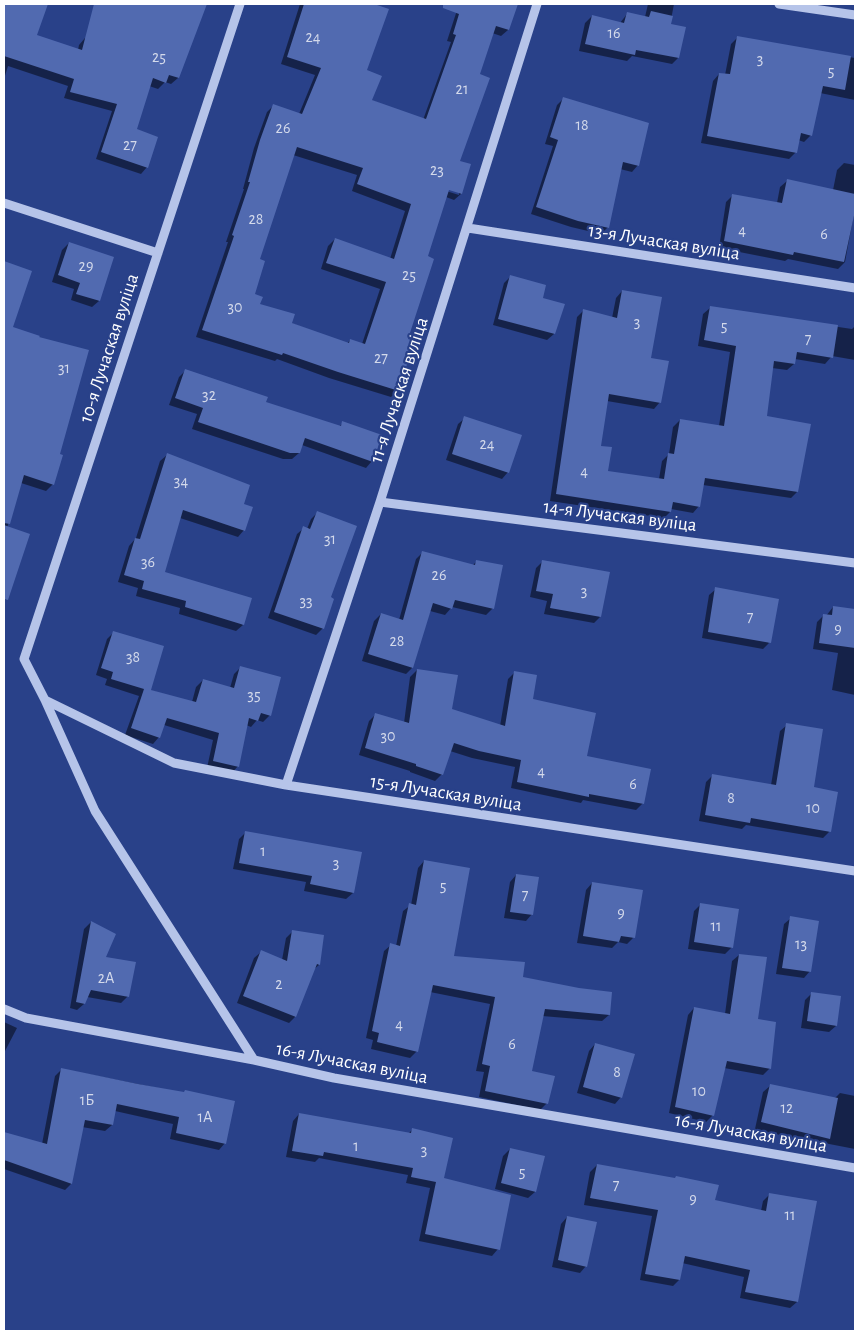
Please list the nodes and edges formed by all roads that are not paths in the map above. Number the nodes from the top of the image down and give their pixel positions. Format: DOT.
graph roads {
  1 [pos="240,4"];
  2 [pos="536,4"];
  3 [pos="779,4"];
  4 [pos="855,15"];
  5 [pos="4,202"];
  6 [pos="468,228"];
  7 [pos="158,253"];
  8 [pos="855,288"];
  9 [pos="380,502"];
  10 [pos="855,563"];
  11 [pos="45,700"];
  12 [pos="286,785"];
  13 [pos="855,871"];
  14 [pos="4,1009"];
  15 [pos="254,1060"];
  16 [pos="855,1168"];
  1 -- 7 [label="street, 10-я Лучаская вуліца"];
  2 -- 6 [label="street, 11-я Лучаская вуліца"];
  3 -- 4 [label="street"];
  5 -- 7 [label="street"];
  6 -- 8 [label="street, 13-я Лучаская вуліца"];
  6 -- 9 [label="street, 11-я Лучаская вуліца"];
  7 -- 11 [label="street, 10-я Лучаская вуліца"];
  9 -- 10 [label="street, 14-я Лучаская вуліца"];
  9 -- 12 [label="street, 11-я Лучаская вуліца"];
  11 -- 12 [label="street, 15-я Лучаская вуліца"];
  11 -- 15 [label="street, 16-я Лучаская вуліца"];
  12 -- 13 [label="street, 15-я Лучаская вуліца"];
  14 -- 15 [label="street"];
  15 -- 16 [label="street, 16-я Лучаская вуліца"];
}
